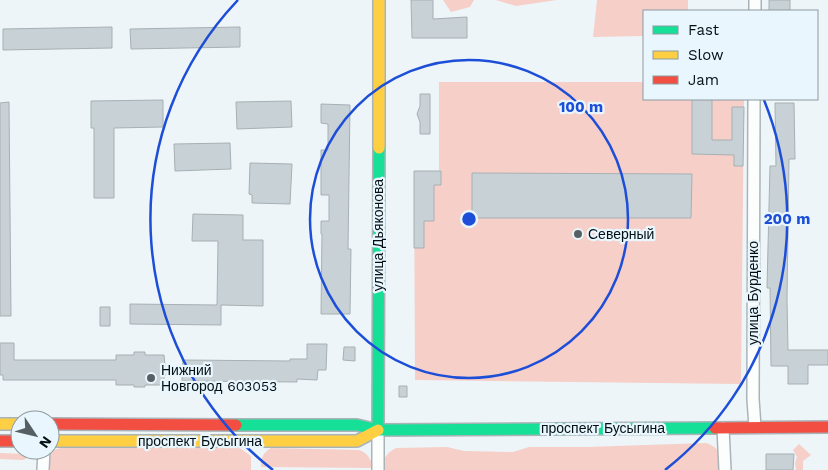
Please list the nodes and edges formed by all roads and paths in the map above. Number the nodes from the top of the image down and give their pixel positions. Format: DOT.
graph roads {
  1 [pos="379,0"];
  2 [pos="754,100"];
  3 [pos="60,424"];
  4 [pos="755,427"];
  5 [pos="828,427"];
  6 [pos="724,428"];
  7 [pos="378,430"];
  8 [pos="60,441"];
  9 [pos="378,470"];
  10 [pos="725,470"];
  1 -- 7 [label="main road, улица Дьяконова"];
  2 -- 4 [label="street, улица Бурденко"];
  3 -- 7 [label="main road, проспект Бусыгина"];
  4 -- 5 [label="main road, проспект Бусыгина"];
  4 -- 6 [label="main road, проспект Бусыгина"];
  6 -- 7 [label="main road, проспект Бусыгина"];
  6 -- 10 [label="street"];
  7 -- 8 [label="main road, проспект Бусыгина"];
  7 -- 9 [label="street, улица Дьяконова"];
}
